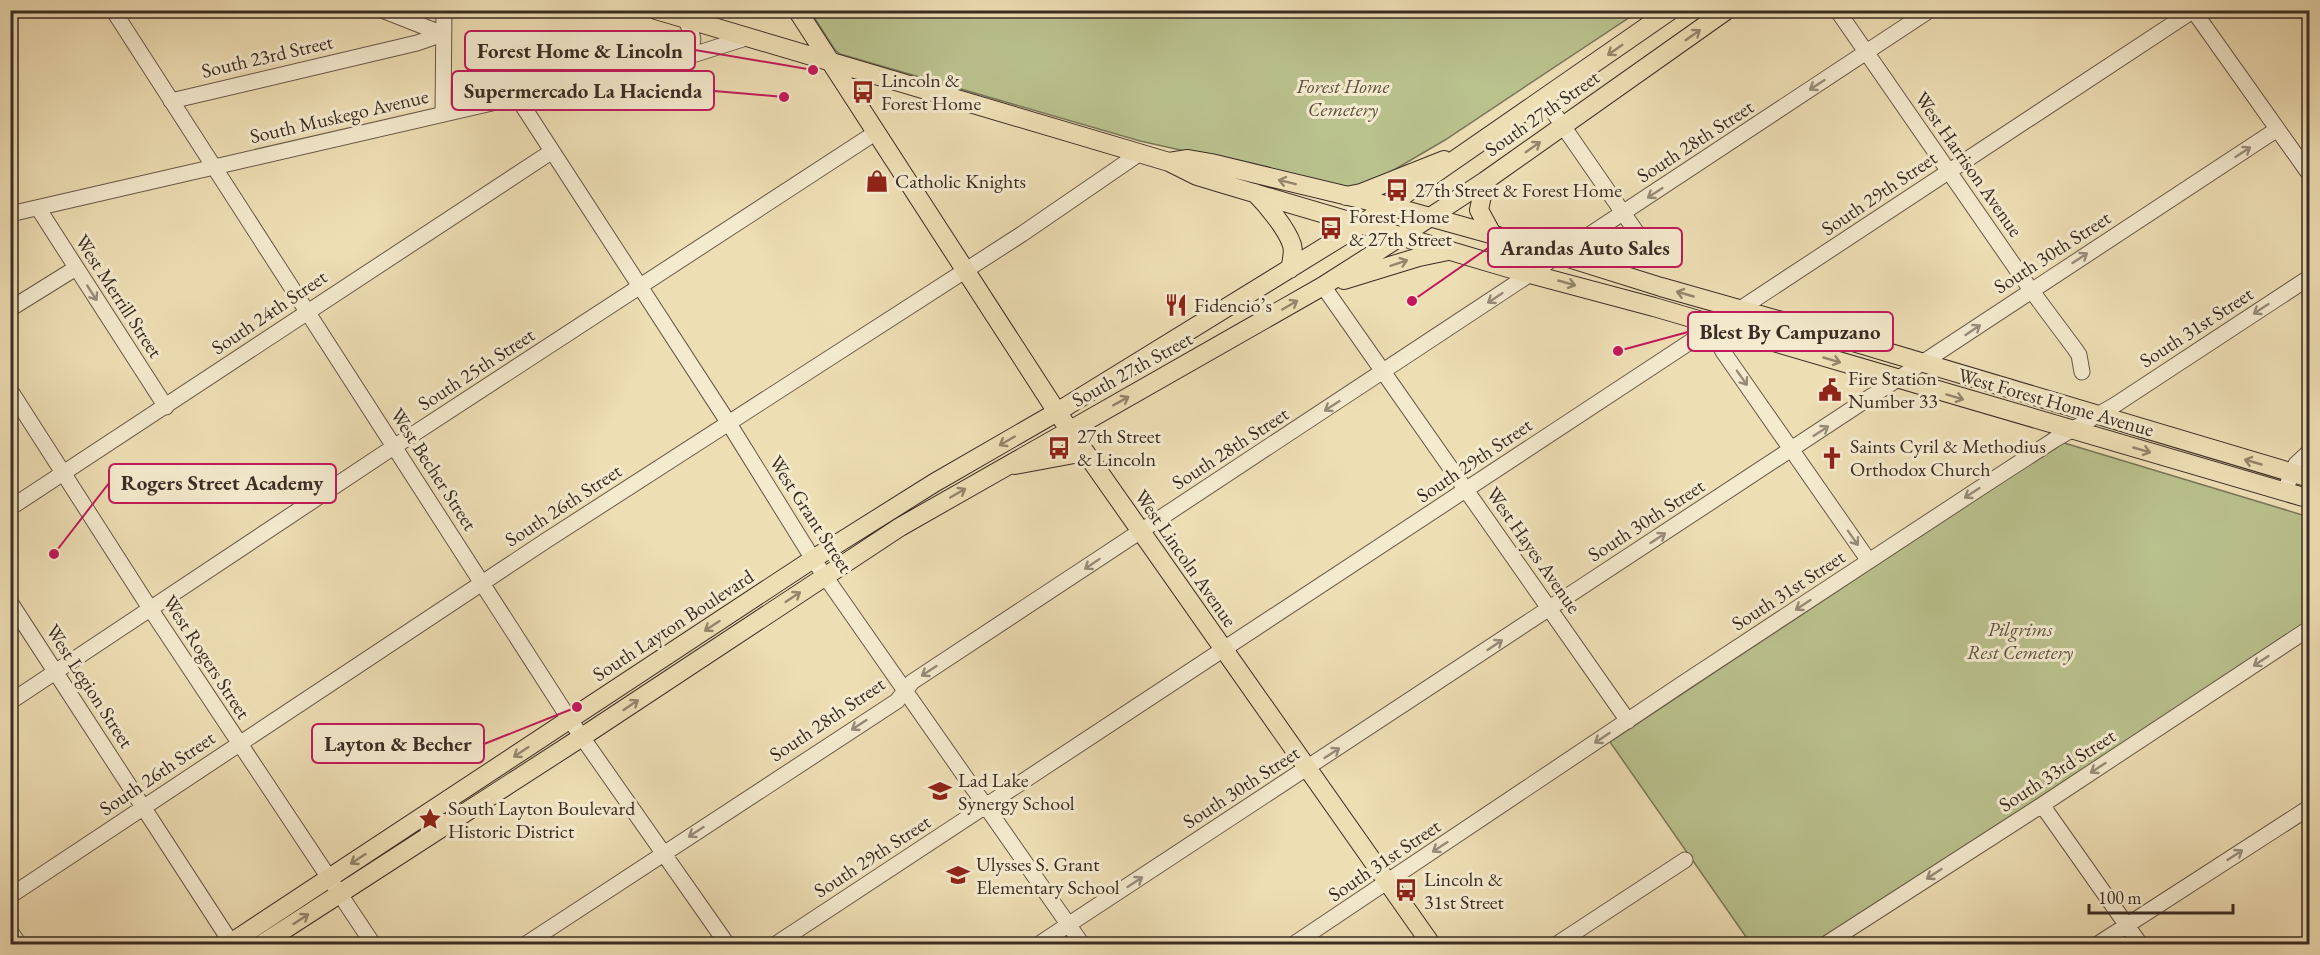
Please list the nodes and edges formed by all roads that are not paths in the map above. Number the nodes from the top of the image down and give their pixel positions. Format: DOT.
graph roads {
  1 [pos="113,10"];
  2 [pos="382,10"];
  3 [pos="444,10"];
  4 [pos="656,10"];
  5 [pos="797,10"];
  6 [pos="1671,10"];
  7 [pos="1727,10"];
  8 [pos="1837,10"];
  9 [pos="1930,10"];
  10 [pos="2194,11"];
  11 [pos="685,19"];
  12 [pos="443,34"];
  13 [pos="746,38"];
  14 [pos="1866,53"];
  15 [pos="686,57"];
  16 [pos="830,63"];
  17 [pos="517,97"];
  18 [pos="1545,99"];
  19 [pos="171,101"];
  20 [pos="443,114"];
  21 [pos="1563,127"];
  22 [pos="2276,130"];
  23 [pos="875,133"];
  24 [pos="1474,148"];
  25 [pos="551,152"];
  26 [pos="1140,153"];
  27 [pos="1169,162"];
  28 [pos="214,166"];
  29 [pos="1949,172"];
  30 [pos="2310,175"];
  31 [pos="1485,181"];
  32 [pos="1255,193"];
  33 [pos="1343,197"];
  34 [pos="1390,206"];
  35 [pos="38,208"];
  36 [pos="1623,213"];
  37 [pos="10,214"];
  38 [pos="1430,217"];
  39 [pos="1362,224"];
  40 [pos="1492,234"];
  41 [pos="1403,236"];
  42 [pos="1450,250"];
  43 [pos="1562,255"];
  44 [pos="1655,259"];
  45 [pos="76,268"];
  46 [pos="1290,269"];
  47 [pos="964,270"];
  48 [pos="1533,273"];
  49 [pos="2310,277"];
  50 [pos="1323,286"];
  51 [pos="640,288"];
  52 [pos="2031,290"];
  53 [pos="10,309"];
  54 [pos="1742,309"];
  55 [pos="307,311"];
  56 [pos="1715,326"];
  57 [pos="1924,363"];
  58 [pos="1383,372"];
  59 [pos="2082,372"];
  60 [pos="1899,380"];
  61 [pos="10,390"];
  62 [pos="166,406"];
  63 [pos="1058,412"];
  64 [pos="2098,415"];
  65 [pos="728,422"];
  66 [pos="1070,430"];
  67 [pos="2070,430"];
  68 [pos="395,447"];
  69 [pos="1791,450"];
  70 [pos="2310,451"];
  71 [pos="1086,452"];
  72 [pos="1004,467"];
  73 [pos="64,473"];
  74 [pos="2291,473"];
  75 [pos="2310,478"];
  76 [pos="1466,491"];
  77 [pos="2285,492"];
  78 [pos="2310,499"];
  79 [pos="10,508"];
  80 [pos="1141,532"];
  81 [pos="813,559"];
  82 [pos="1869,561"];
  83 [pos="825,576"];
  84 [pos="482,584"];
  85 [pos="10,602"];
  86 [pos="1549,609"];
  87 [pos="151,610"];
  88 [pos="2310,628"];
  89 [pos="1223,650"];
  90 [pos="55,673"];
  91 [pos="906,691"];
  92 [pos="10,702"];
  93 [pos="570,720"];
  94 [pos="1628,721"];
  95 [pos="582,737"];
  96 [pos="239,744"];
  97 [pos="1306,769"];
  98 [pos="2042,805"];
  99 [pos="144,807"];
  100 [pos="985,807"];
  101 [pos="2310,807"];
  102 [pos="663,853"];
  103 [pos="1685,860"];
  104 [pos="328,879"];
  105 [pos="1386,883"];
  106 [pos="339,894"];
  107 [pos="10,896"];
  108 [pos="1068,925"];
  109 [pos="2127,926"];
  110 [pos="10,931"];
  111 [pos="231,944"];
  112 [pos="19,945"];
  113 [pos="262,945"];
  114 [pos="373,945"];
  115 [pos="526,945"];
  116 [pos="727,945"];
  117 [pos="776,945"];
  118 [pos="1039,945"];
  119 [pos="1082,945"];
  120 [pos="1294,945"];
  121 [pos="1431,945"];
  122 [pos="1557,945"];
  123 [pos="1826,945"];
  124 [pos="2098,945"];
  125 [pos="2140,945"];
  1 -- 19 [label="street, West Becher Street"];
  2 -- 12 [label="street"];
  3 -- 12 [label="street"];
  4 -- 11 [label="main road, West Forest Home Avenue"];
  5 -- 16 [label="main road, West Lincoln Avenue"];
  6 -- 18 [label="main road, South 27th Street, one-way"];
  21 -- 7 [label="main road, South 27th Street, one-way"];
  8 -- 14 [label="street, West Harrison Avenue"];
  9 -- 14 [label="street, South 28th Street"];
  10 -- 22 [label="street"];
  10 -- 29 [label="street, South 29th Street"];
  11 -- 13 [label="main road, West Forest Home Avenue"];
  11 -- 15 [label="street"];
  12 -- 19 [label="street, South 23rd Street"];
  12 -- 20 [label="street"];
  13 -- 15 [label="street, South Muskego Avenue"];
  13 -- 16 [label="main road, West Forest Home Avenue"];
  14 -- 29 [label="street, West Harrison Avenue"];
  14 -- 36 [label="street, South 28th Street, one-way"];
  15 -- 17 [label="street, South Muskego Avenue"];
  16 -- 23 [label="main road, West Lincoln Avenue"];
  16 -- 26 [label="main road, West Forest Home Avenue"];
  17 -- 20 [label="street, South Muskego Avenue"];
  17 -- 25 [label="street, West Grant Street"];
  18 -- 21 [label="street"];
  18 -- 24 [label="main road, South 27th Street"];
  19 -- 28 [label="street, West Becher Street"];
  20 -- 28 [label="street, South Muskego Avenue"];
  31 -- 21 [label="main road, South 27th Street, one-way"];
  21 -- 36 [label="street"];
  22 -- 30 [label="street"];
  52 -- 22 [label="street, South 30th Street, one-way"];
  23 -- 47 [label="main road, West Lincoln Avenue"];
  23 -- 51 [label="street, South 25th Street"];
  24 -- 33 [label="main road"];
  24 -- 34 [label="main road, South 27th Street"];
  25 -- 51 [label="street, West Grant Street"];
  25 -- 55 [label="street, South 24th Street"];
  26 -- 27 [label="main road, West Forest Home Avenue"];
  26 -- 47 [label="street, South 26th Street"];
  27 -- 32 [label="main road, West Forest Home Avenue"];
  33 -- 27 [label="main road, West Forest Home Avenue, one-way"];
  28 -- 35 [label="street, South Muskego Avenue"];
  28 -- 55 [label="street, West Becher Street"];
  29 -- 52 [label="street, West Harrison Avenue"];
  29 -- 54 [label="street, South 29th Street"];
  31 -- 38 [label="main road, South 27th Street"];
  31 -- 40 [label="main road"];
  32 -- 39 [label="main road, West Forest Home Avenue"];
  32 -- 46 [label="main road"];
  33 -- 34 [label="main road, West Forest Home Avenue"];
  34 -- 38 [label="main road, West Forest Home Avenue"];
  34 -- 39 [label="main road, South 27th Street"];
  35 -- 37 [label="street, South Muskego Avenue"];
  35 -- 45 [label="street, West Merrill Street"];
  36 -- 43 [label="street, South 28th Street"];
  36 -- 44 [label="street"];
  38 -- 40 [label="main road, West Forest Home Avenue"];
  38 -- 41 [label="main road, South 27th Street"];
  39 -- 41 [label="main road, West Forest Home Avenue"];
  39 -- 46 [label="main road, South 27th Street"];
  40 -- 43 [label="main road, West Forest Home Avenue"];
  41 -- 42 [label="main road, West Forest Home Avenue"];
  41 -- 50 [label="main road, South 27th Street"];
  42 -- 48 [label="main road, West Forest Home Avenue"];
  50 -- 42 [label="main road, one-way"];
  43 -- 48 [label="street, South 28th Street"];
  54 -- 43 [label="main road, West Forest Home Avenue, one-way"];
  45 -- 53 [label="street"];
  45 -- 62 [label="street, West Merrill Street, one-way"];
  46 -- 63 [label="main road, South 27th Street"];
  47 -- 63 [label="main road, West Lincoln Avenue"];
  47 -- 65 [label="street, South 26th Street"];
  48 -- 56 [label="main road, West Forest Home Avenue, one-way"];
  48 -- 58 [label="street, South 28th Street, one-way"];
  49 -- 64 [label="street, South 31st Street, one-way"];
  50 -- 58 [label="street, West Hayes Avenue"];
  66 -- 50 [label="main road, South 27th Street, one-way"];
  51 -- 65 [label="street, West Grant Street"];
  51 -- 68 [label="street, South 25th Street"];
  57 -- 52 [label="street, South 30th Street, one-way"];
  52 -- 59 [label="street, West Harrison Avenue"];
  54 -- 56 [label="street, South 29th Street"];
  54 -- 57 [label="main road, West Forest Home Avenue"];
  55 -- 62 [label="street, South 24th Street"];
  55 -- 68 [label="street, West Becher Street"];
  56 -- 60 [label="main road, West Forest Home Avenue, one-way"];
  56 -- 69 [label="street, one-way"];
  56 -- 76 [label="street, South 29th Street"];
  57 -- 60 [label="street, South 30th Street"];
  57 -- 64 [label="main road, West Forest Home Avenue"];
  58 -- 76 [label="street, West Hayes Avenue"];
  58 -- 80 [label="street, South 28th Street, one-way"];
  60 -- 67 [label="main road, West Forest Home Avenue, one-way"];
  69 -- 60 [label="street, South 30th Street, one-way"];
  61 -- 73 [label="street, West Rogers Street"];
  62 -- 73 [label="street, South 24th Street"];
  63 -- 66 [label="main road, West Lincoln Avenue"];
  63 -- 81 [label="main road, South Layton Boulevard, one-way"];
  64 -- 67 [label="street, South 31st Street"];
  74 -- 64 [label="main road, West Forest Home Avenue, one-way"];
  65 -- 81 [label="street, West Grant Street"];
  65 -- 84 [label="street, South 26th Street"];
  66 -- 71 [label="main road, West Lincoln Avenue"];
  66 -- 72 [label="main road"];
  67 -- 77 [label="main road, West Forest Home Avenue, one-way"];
  67 -- 82 [label="street, South 31st Street, one-way"];
  68 -- 84 [label="street, West Becher Street"];
  68 -- 87 [label="street, South 25th Street"];
  69 -- 82 [label="street, one-way"];
  86 -- 69 [label="street, South 30th Street, one-way"];
  70 -- 74 [label="street"];
  71 -- 72 [label="main road"];
  71 -- 80 [label="main road, West Lincoln Avenue"];
  83 -- 72 [label="main road, one-way"];
  73 -- 79 [label="street, South 24th Street"];
  73 -- 87 [label="street, West Rogers Street"];
  74 -- 75 [label="main road, West Forest Home Avenue"];
  74 -- 77 [label="street"];
  76 -- 86 [label="street, West Hayes Avenue"];
  76 -- 89 [label="street, South 29th Street"];
  77 -- 78 [label="main road, West Forest Home Avenue"];
  80 -- 89 [label="main road, West Lincoln Avenue"];
  80 -- 91 [label="street, South 28th Street, one-way"];
  81 -- 83 [label="street, West Grant Street"];
  81 -- 93 [label="main road, South Layton Boulevard, one-way"];
  82 -- 94 [label="street, South 31st Street, one-way"];
  83 -- 91 [label="street, West Grant Street"];
  95 -- 83 [label="main road, one-way"];
  84 -- 93 [label="street, West Becher Street"];
  84 -- 96 [label="street, South 26th Street"];
  85 -- 90 [label="street, West Legion Street"];
  86 -- 94 [label="street, West Hayes Avenue"];
  97 -- 86 [label="street, South 30th Street, one-way"];
  87 -- 90 [label="street, South 25th Street"];
  87 -- 96 [label="street, West Rogers Street"];
  88 -- 98 [label="street, South 33rd Street, one-way"];
  89 -- 97 [label="main road, West Lincoln Avenue"];
  89 -- 100 [label="street, South 29th Street"];
  90 -- 92 [label="street, South 25th Street"];
  90 -- 99 [label="street, West Legion Street"];
  91 -- 100 [label="street, West Grant Street"];
  91 -- 102 [label="street, South 28th Street, one-way"];
  93 -- 95 [label="street, West Becher Street"];
  93 -- 104 [label="main road, South Layton Boulevard, one-way"];
  94 -- 105 [label="street, South 31st Street, one-way"];
  95 -- 102 [label="street, West Becher Street"];
  95 -- 106 [label="main road"];
  96 -- 99 [label="street, South 26th Street"];
  96 -- 104 [label="street, West Rogers Street"];
  97 -- 105 [label="main road, West Lincoln Avenue"];
  108 -- 97 [label="street, South 30th Street, one-way"];
  98 -- 109 [label="street"];
  98 -- 123 [label="street, South 33rd Street, one-way"];
  99 -- 107 [label="street, South 26th Street"];
  99 -- 111 [label="street, West Legion Street"];
  100 -- 108 [label="street, West Grant Street"];
  100 -- 117 [label="street, South 29th Street"];
  109 -- 101 [label="street, one-way"];
  102 -- 115 [label="street, South 28th Street"];
  102 -- 116 [label="street, West Becher Street"];
  103 -- 122 [label="street"];
  104 -- 106 [label="street, West Rogers Street"];
  104 -- 111 [label="main road, South Layton Boulevard"];
  105 -- 120 [label="street, South 31st Street"];
  105 -- 121 [label="main road, West Lincoln Avenue"];
  113 -- 106 [label="main road, one-way"];
  106 -- 114 [label="street, West Rogers Street"];
  108 -- 118 [label="street, South 30th Street"];
  108 -- 119 [label="street, West Grant Street"];
  109 -- 124 [label="street"];
  109 -- 125 [label="street"];
  110 -- 112 [label="street"];
}
